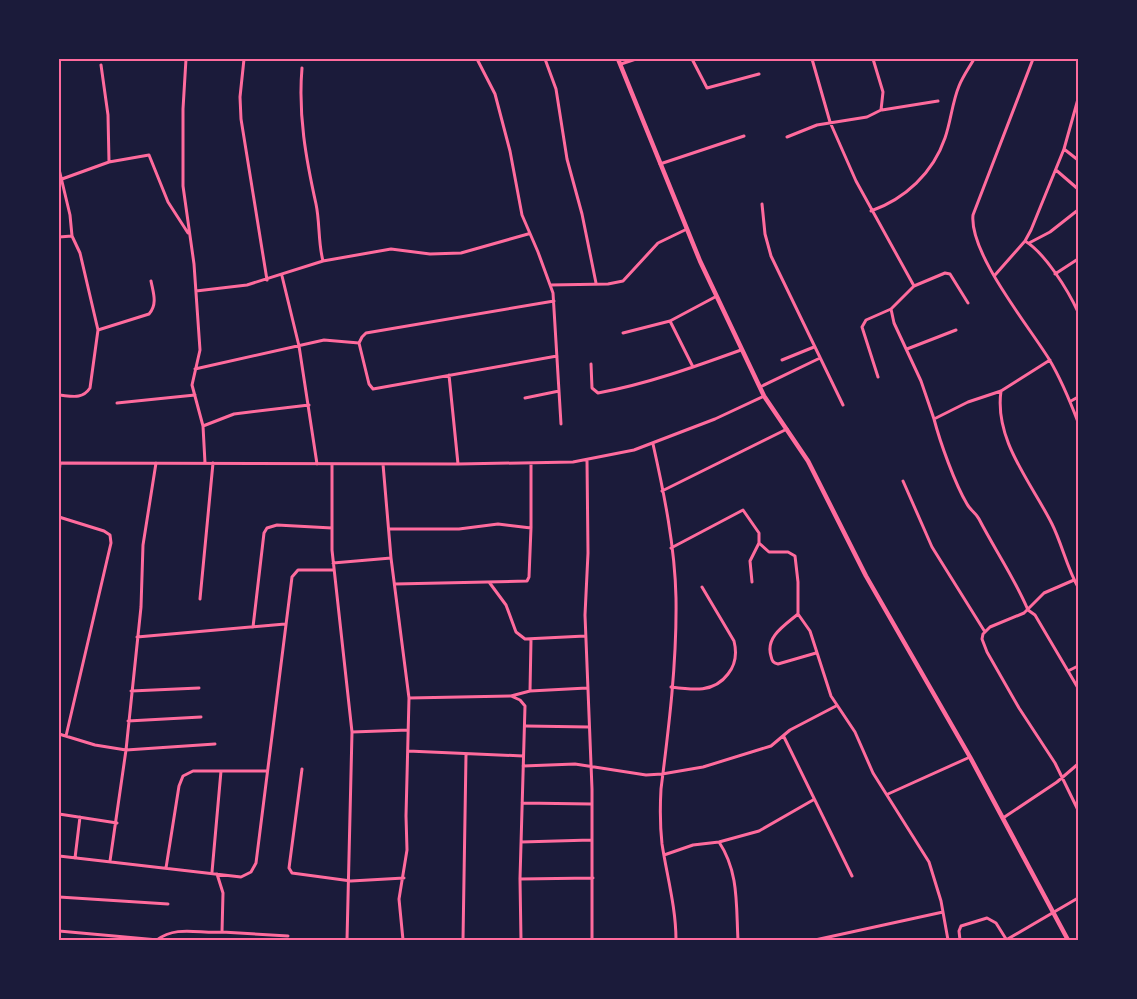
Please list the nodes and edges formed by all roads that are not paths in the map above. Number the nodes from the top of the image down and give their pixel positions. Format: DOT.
graph roads {
  1 [pos="186,59"];
  2 [pos="244,59"];
  3 [pos="477,59"];
  4 [pos="545,59"];
  5 [pos="618,59"];
  6 [pos="636,59"];
  7 [pos="692,59"];
  8 [pos="812,59"];
  9 [pos="874,59"];
  10 [pos="974,59"];
  11 [pos="1033,59"];
  12 [pos="621,64"];
  13 [pos="101,65"];
  14 [pos="302,68"];
  15 [pos="760,74"];
  16 [pos="1078,99"];
  17 [pos="938,101"];
  18 [pos="881,110"];
  19 [pos="830,122"];
  20 [pos="744,136"];
  21 [pos="787,137"];
  22 [pos="1064,149"];
  23 [pos="1078,160"];
  24 [pos="109,162"];
  25 [pos="660,165"];
  26 [pos="59,169"];
  27 [pos="1056,170"];
  28 [pos="62,179"];
  29 [pos="1078,188"];
  30 [pos="762,204"];
  31 [pos="1078,210"];
  32 [pos="871,211"];
  33 [pos="687,229"];
  34 [pos="188,233"];
  35 [pos="528,234"];
  36 [pos="59,236"];
  37 [pos="72,236"];
  38 [pos="1025,241"];
  39 [pos="1029,244"];
  40 [pos="1078,259"];
  41 [pos="323,261"];
  42 [pos="995,274"];
  43 [pos="1055,274"];
  44 [pos="282,276"];
  45 [pos="267,280"];
  46 [pos="151,281"];
  47 [pos="596,283"];
  48 [pos="550,285"];
  49 [pos="914,286"];
  50 [pos="196,291"];
  51 [pos="715,297"];
  52 [pos="554,301"];
  53 [pos="968,303"];
  54 [pos="891,309"];
  55 [pos="1078,312"];
  56 [pos="670,321"];
  57 [pos="98,330"];
  58 [pos="956,330"];
  59 [pos="623,333"];
  60 [pos="359,343"];
  61 [pos="299,346"];
  62 [pos="814,347"];
  63 [pos="907,349"];
  64 [pos="741,350"];
  65 [pos="557,356"];
  66 [pos="820,358"];
  67 [pos="782,360"];
  68 [pos="1050,360"];
  69 [pos="591,364"];
  70 [pos="693,367"];
  71 [pos="194,369"];
  72 [pos="449,376"];
  73 [pos="878,377"];
  74 [pos="760,387"];
  75 [pos="559,391"];
  76 [pos="1001,391"];
  77 [pos="195,394"];
  78 [pos="59,395"];
  79 [pos="764,396"];
  80 [pos="1078,397"];
  81 [pos="525,398"];
  82 [pos="1070,401"];
  83 [pos="117,403"];
  84 [pos="309,404"];
  85 [pos="843,406"];
  86 [pos="934,418"];
  87 [pos="1078,422"];
  88 [pos="561,424"];
  89 [pos="203,426"];
  90 [pos="788,429"];
  91 [pos="652,444"];
  92 [pos="588,460"];
  93 [pos="60,463"];
  94 [pos="156,463"];
  95 [pos="205,463"];
  96 [pos="213,463"];
  97 [pos="531,463"];
  98 [pos="317,464"];
  99 [pos="332,464"];
  100 [pos="383,464"];
  101 [pos="458,464"];
  102 [pos="59,474"];
  103 [pos="904,481"];
  104 [pos="662,491"];
  105 [pos="59,517"];
  106 [pos="332,528"];
  107 [pos="531,528"];
  108 [pos="389,529"];
  109 [pos="759,543"];
  110 [pos="670,548"];
  111 [pos="391,558"];
  112 [pos="333,563"];
  113 [pos="334,570"];
  114 [pos="1074,580"];
  115 [pos="488,582"];
  116 [pos="752,582"];
  117 [pos="395,584"];
  118 [pos="702,587"];
  119 [pos="1078,587"];
  120 [pos="200,599"];
  121 [pos="1028,610"];
  122 [pos="798,614"];
  123 [pos="285,624"];
  124 [pos="253,628"];
  125 [pos="985,632"];
  126 [pos="585,636"];
  127 [pos="137,637"];
  128 [pos="531,640"];
  129 [pos="816,653"];
  130 [pos="1078,666"];
  131 [pos="1068,670"];
  132 [pos="671,687"];
  133 [pos="199,688"];
  134 [pos="587,688"];
  135 [pos="1078,688"];
  136 [pos="131,690"];
  137 [pos="530,691"];
  138 [pos="511,696"];
  139 [pos="409,698"];
  140 [pos="836,706"];
  141 [pos="201,717"];
  142 [pos="128,721"];
  143 [pos="526,726"];
  144 [pos="589,727"];
  145 [pos="408,730"];
  146 [pos="352,732"];
  147 [pos="59,734"];
  148 [pos="66,736"];
  149 [pos="784,737"];
  150 [pos="215,744"];
  151 [pos="126,750"];
  152 [pos="408,752"];
  153 [pos="466,755"];
  154 [pos="522,756"];
  155 [pos="970,757"];
  156 [pos="1078,764"];
  157 [pos="590,765"];
  158 [pos="522,766"];
  159 [pos="302,769"];
  160 [pos="221,771"];
  161 [pos="267,771"];
  162 [pos="662,774"];
  163 [pos="1061,777"];
  164 [pos="888,794"];
  165 [pos="813,800"];
  166 [pos="522,803"];
  167 [pos="591,804"];
  168 [pos="1078,810"];
  169 [pos="59,814"];
  170 [pos="80,817"];
  171 [pos="1003,818"];
  172 [pos="117,823"];
  173 [pos="591,840"];
  174 [pos="521,842"];
  175 [pos="719,842"];
  176 [pos="664,855"];
  177 [pos="59,856"];
  178 [pos="76,858"];
  179 [pos="110,860"];
  180 [pos="166,868"];
  181 [pos="212,872"];
  182 [pos="217,873"];
  183 [pos="852,876"];
  184 [pos="404,878"];
  185 [pos="520,878"];
  186 [pos="592,878"];
  187 [pos="350,881"];
  188 [pos="59,897"];
  189 [pos="1078,898"];
  190 [pos="168,904"];
  191 [pos="942,912"];
  192 [pos="1054,913"];
  193 [pos="59,931"];
  194 [pos="222,932"];
  195 [pos="288,936"];
  196 [pos="117,938"];
  197 [pos="158,940"];
  198 [pos="347,940"];
  199 [pos="403,940"];
  200 [pos="463,940"];
  201 [pos="521,940"];
  202 [pos="592,940"];
  203 [pos="676,940"];
  204 [pos="738,940"];
  205 [pos="815,940"];
  206 [pos="948,940"];
  207 [pos="960,940"];
  208 [pos="1006,940"];
  209 [pos="1068,940"];
  1 -- 34 [label="street"];
  2 -- 45 [label="street"];
  3 -- 35 [label="street"];
  4 -- 47 [label="street"];
  5 -- 12 [label="main road"];
  6 -- 12 [label="street"];
  7 -- 15 [label="street"];
  8 -- 19 [label="street"];
  9 -- 18 [label="street"];
  10 -- 32 [label="street"];
  11 -- 42 [label="street"];
  12 -- 25 [label="main road"];
  13 -- 24 [label="street"];
  14 -- 41 [label="street"];
  16 -- 22 [label="street"];
  17 -- 18 [label="street"];
  18 -- 19 [label="street"];
  19 -- 21 [label="street"];
  19 -- 32 [label="street"];
  20 -- 25 [label="street"];
  22 -- 23 [label="street"];
  22 -- 27 [label="street"];
  24 -- 28 [label="street"];
  24 -- 34 [label="street"];
  25 -- 33 [label="main road"];
  26 -- 28 [label="street"];
  27 -- 29 [label="street"];
  27 -- 38 [label="street"];
  28 -- 37 [label="street"];
  30 -- 62 [label="street"];
  31 -- 39 [label="street"];
  32 -- 49 [label="street"];
  33 -- 47 [label="street"];
  33 -- 51 [label="main road"];
  34 -- 50 [label="street"];
  35 -- 41 [label="street"];
  35 -- 48 [label="street"];
  36 -- 37 [label="street"];
  37 -- 57 [label="street"];
  38 -- 39 [label="street"];
  38 -- 42 [label="street"];
  39 -- 43 [label="street"];
  40 -- 43 [label="street"];
  41 -- 44 [label="street"];
  42 -- 68 [label="street"];
  43 -- 55 [label="street"];
  44 -- 45 [label="street"];
  44 -- 61 [label="street"];
  45 -- 50 [label="street"];
  46 -- 57 [label="street"];
  47 -- 48 [label="street"];
  48 -- 52 [label="street"];
  49 -- 53 [label="street"];
  49 -- 54 [label="street"];
  50 -- 71 [label="street"];
  51 -- 56 [label="street"];
  51 -- 64 [label="main road"];
  52 -- 60 [label="street"];
  52 -- 65 [label="street"];
  54 -- 63 [label="street"];
  54 -- 73 [label="street"];
  56 -- 59 [label="street"];
  56 -- 70 [label="street"];
  57 -- 78 [label="street"];
  58 -- 63 [label="street"];
  60 -- 61 [label="street"];
  60 -- 72 [label="street"];
  61 -- 71 [label="street"];
  61 -- 84 [label="street"];
  62 -- 66 [label="street"];
  62 -- 67 [label="street"];
  63 -- 86 [label="street"];
  64 -- 70 [label="street"];
  64 -- 74 [label="main road"];
  65 -- 72 [label="street"];
  65 -- 75 [label="street"];
  66 -- 74 [label="street"];
  66 -- 85 [label="street"];
  68 -- 76 [label="street"];
  68 -- 82 [label="street"];
  69 -- 70 [label="street"];
  71 -- 77 [label="street"];
  72 -- 101 [label="street"];
  74 -- 79 [label="main road"];
  75 -- 81 [label="street"];
  75 -- 88 [label="street"];
  76 -- 86 [label="street"];
  76 -- 114 [label="street"];
  77 -- 83 [label="street"];
  77 -- 89 [label="street"];
  79 -- 90 [label="main road"];
  79 -- 91 [label="street"];
  80 -- 82 [label="street"];
  82 -- 87 [label="street"];
  84 -- 89 [label="street"];
  84 -- 98 [label="street"];
  86 -- 121 [label="street"];
  89 -- 95 [label="street"];
  90 -- 104 [label="street"];
  90 -- 155 [label="main road"];
  91 -- 92 [label="street"];
  91 -- 104 [label="street"];
  92 -- 97 [label="street"];
  92 -- 126 [label="street"];
  93 -- 94 [label="street"];
  93 -- 102 [label="street"];
  94 -- 95 [label="street"];
  94 -- 127 [label="street"];
  95 -- 96 [label="street"];
  96 -- 98 [label="street"];
  96 -- 120 [label="street"];
  97 -- 101 [label="street"];
  97 -- 107 [label="street"];
  98 -- 99 [label="street"];
  99 -- 100 [label="street"];
  99 -- 106 [label="street"];
  100 -- 101 [label="street"];
  100 -- 108 [label="street"];
  103 -- 125 [label="street"];
  104 -- 110 [label="street"];
  105 -- 148 [label="street"];
  106 -- 112 [label="street"];
  106 -- 124 [label="street"];
  107 -- 108 [label="street"];
  107 -- 115 [label="street"];
  108 -- 111 [label="street"];
  109 -- 110 [label="street"];
  109 -- 116 [label="street"];
  109 -- 122 [label="street"];
  110 -- 132 [label="street"];
  111 -- 112 [label="street"];
  111 -- 117 [label="street"];
  112 -- 113 [label="street"];
  113 -- 123 [label="street"];
  113 -- 146 [label="street"];
  114 -- 119 [label="street"];
  114 -- 121 [label="street"];
  115 -- 117 [label="street"];
  115 -- 128 [label="street"];
  117 -- 139 [label="street"];
  118 -- 132 [label="street"];
  121 -- 125 [label="street"];
  121 -- 131 [label="street"];
  122 -- 129 [label="street"];
  122 -- 129 [label="street"];
  123 -- 124 [label="street"];
  123 -- 161 [label="street"];
  124 -- 127 [label="street"];
  125 -- 163 [label="street"];
  126 -- 128 [label="street"];
  126 -- 134 [label="street"];
  127 -- 136 [label="street"];
  128 -- 137 [label="street"];
  129 -- 140 [label="street"];
  130 -- 131 [label="street"];
  131 -- 135 [label="street"];
  132 -- 162 [label="street"];
  133 -- 136 [label="street"];
  134 -- 137 [label="street"];
  134 -- 144 [label="street"];
  136 -- 142 [label="street"];
  137 -- 138 [label="street"];
  138 -- 139 [label="street"];
  138 -- 143 [label="street"];
  139 -- 145 [label="street"];
  140 -- 149 [label="street"];
  140 -- 164 [label="street"];
  141 -- 142 [label="street"];
  142 -- 151 [label="street"];
  143 -- 144 [label="street"];
  143 -- 154 [label="street"];
  144 -- 157 [label="street"];
  145 -- 146 [label="street"];
  145 -- 152 [label="street"];
  146 -- 187 [label="street"];
  147 -- 148 [label="street"];
  148 -- 151 [label="street"];
  149 -- 162 [label="street"];
  149 -- 165 [label="street"];
  150 -- 151 [label="street"];
  151 -- 172 [label="street"];
  152 -- 153 [label="street"];
  152 -- 184 [label="street"];
  153 -- 154 [label="street"];
  153 -- 200 [label="street"];
  154 -- 158 [label="street"];
  155 -- 164 [label="street"];
  155 -- 171 [label="main road"];
  156 -- 163 [label="street"];
  157 -- 158 [label="street"];
  157 -- 162 [label="street"];
  157 -- 167 [label="street"];
  158 -- 166 [label="street"];
  159 -- 187 [label="street"];
  160 -- 161 [label="street"];
  160 -- 180 [label="street"];
  160 -- 181 [label="street"];
  161 -- 182 [label="street"];
  162 -- 176 [label="street"];
  163 -- 168 [label="street"];
  163 -- 171 [label="street"];
  164 -- 191 [label="street"];
  165 -- 175 [label="street"];
  165 -- 183 [label="street"];
  166 -- 167 [label="street"];
  166 -- 174 [label="street"];
  167 -- 173 [label="street"];
  169 -- 170 [label="street"];
  170 -- 172 [label="street"];
  170 -- 178 [label="street"];
  171 -- 192 [label="main road"];
  172 -- 179 [label="street"];
  173 -- 174 [label="street"];
  173 -- 186 [label="street"];
  174 -- 185 [label="street"];
  175 -- 176 [label="street"];
  175 -- 204 [label="street"];
  176 -- 203 [label="street"];
  177 -- 178 [label="street"];
  178 -- 179 [label="street"];
  179 -- 180 [label="street"];
  180 -- 181 [label="street"];
  181 -- 182 [label="street"];
  182 -- 194 [label="street"];
  184 -- 187 [label="street"];
  184 -- 199 [label="street"];
  185 -- 186 [label="street"];
  185 -- 201 [label="street"];
  186 -- 202 [label="street"];
  187 -- 198 [label="street"];
  188 -- 190 [label="street"];
  189 -- 192 [label="street"];
  191 -- 205 [label="street"];
  191 -- 206 [label="street"];
  192 -- 208 [label="street"];
  192 -- 209 [label="main road"];
  193 -- 196 [label="street"];
  194 -- 195 [label="street"];
  194 -- 197 [label="street"];
  196 -- 197 [label="street"];
  207 -- 208 [label="street"];
}
